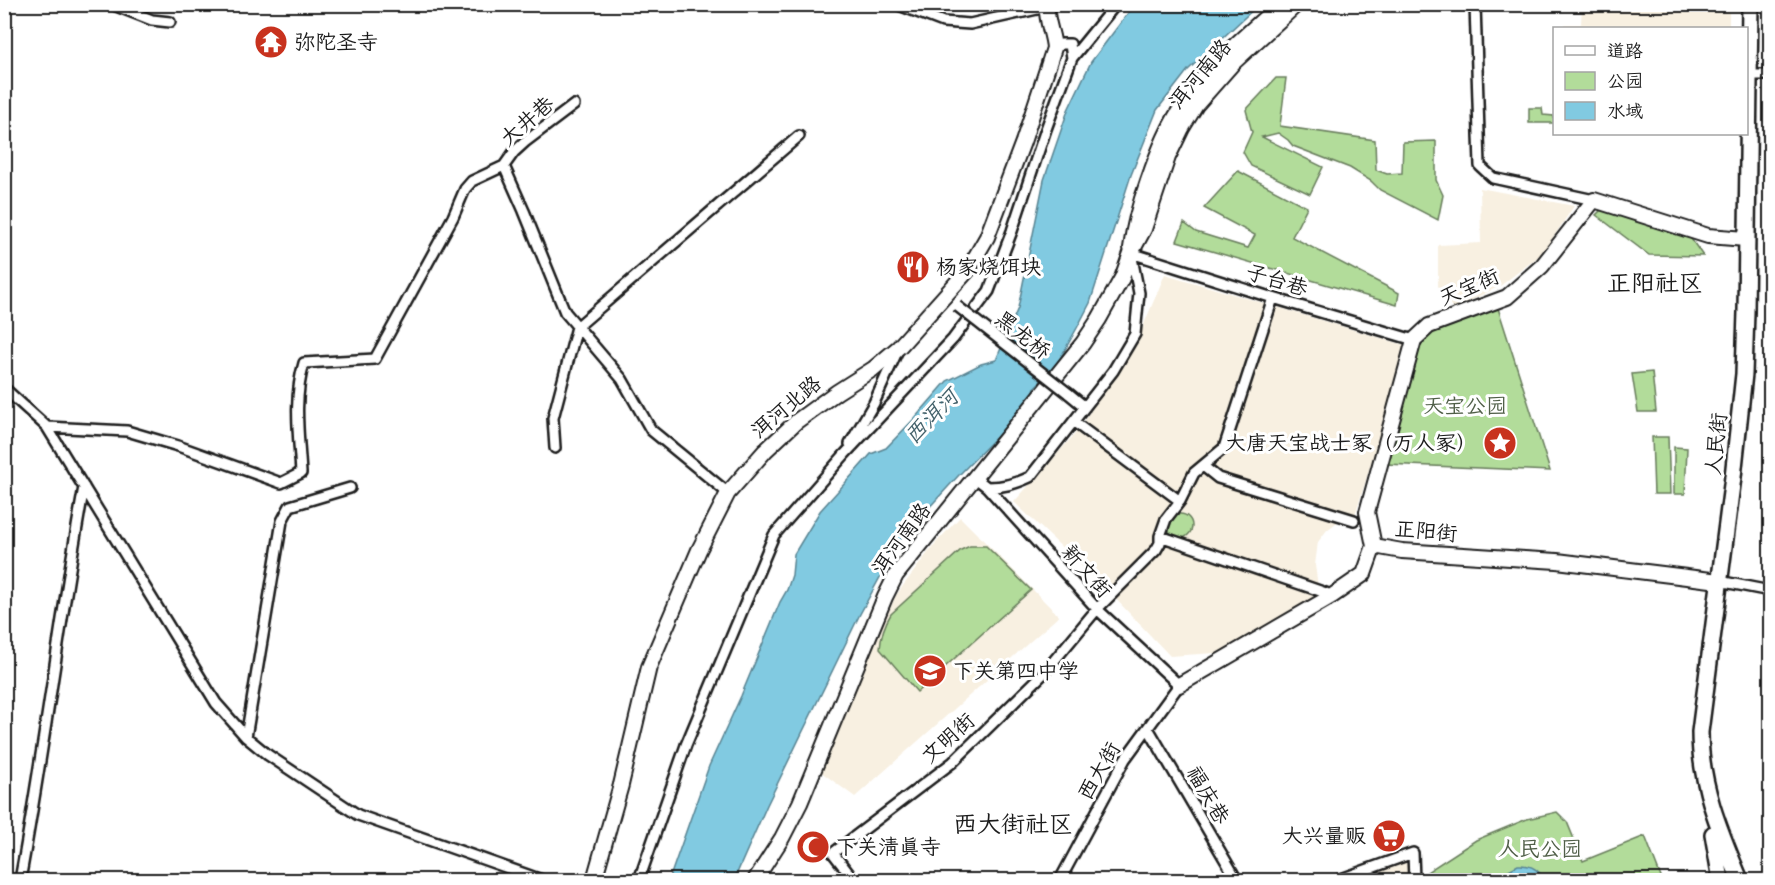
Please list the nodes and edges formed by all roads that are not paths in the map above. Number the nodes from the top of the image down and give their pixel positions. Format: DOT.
graph roads {
  1 [pos="111,4"];
  2 [pos="896,4"];
  3 [pos="1008,4"];
  4 [pos="1116,4"];
  5 [pos="1280,4"];
  6 [pos="1297,4"];
  7 [pos="1475,4"];
  8 [pos="1750,4"];
  9 [pos="1046,6"];
  10 [pos="908,7"];
  11 [pos="1004,16"];
  12 [pos="170,22"];
  13 [pos="1054,48"];
  14 [pos="1072,58"];
  15 [pos="1749,75"];
  16 [pos="1770,75"];
  17 [pos="574,105"];
  18 [pos="1748,130"];
  19 [pos="1748,135"];
  20 [pos="799,136"];
  21 [pos="504,166"];
  22 [pos="1594,200"];
  23 [pos="1746,239"];
  24 [pos="1131,253"];
  25 [pos="945,297"];
  26 [pos="1273,298"];
  27 [pos="577,327"];
  28 [pos="1414,340"];
  29 [pos="899,347"];
  30 [pos="4,388"];
  31 [pos="1085,407"];
  32 [pos="1074,422"];
  33 [pos="47,427"];
  34 [pos="555,448"];
  35 [pos="845,454"];
  36 [pos="1203,466"];
  37 [pos="974,477"];
  38 [pos="84,487"];
  39 [pos="987,487"];
  40 [pos="350,488"];
  41 [pos="728,493"];
  42 [pos="1180,501"];
  43 [pos="1353,520"];
  44 [pos="1160,536"];
  45 [pos="1374,546"];
  46 [pos="1719,581"];
  47 [pos="1770,591"];
  48 [pos="1326,593"];
  49 [pos="1097,609"];
  50 [pos="1179,684"];
  51 [pos="1148,728"];
  52 [pos="246,737"];
  53 [pos="1706,789"];
  54 [pos="20,880"];
  55 [pos="542,880"];
  56 [pos="594,880"];
  57 [pos="639,880"];
  58 [pos="755,880"];
  59 [pos="844,880"];
  60 [pos="1060,880"];
  61 [pos="1238,880"];
  62 [pos="1338,880"];
  63 [pos="1414,880"];
  64 [pos="1721,880"];
  65 [pos="1740,880"];
  1 -- 12 [label="street"];
  2 -- 10 [label="street"];
  3 -- 11 [label="street"];
  4 -- 14 [label="street"];
  5 -- 24 [label="street, 洱河南路"];
  6 -- 24 [label="street, 洱河南路"];
  7 -- 22 [label="street"];
  8 -- 15 [label="main road, 人民街"];
  9 -- 11 [label="street"];
  9 -- 13 [label="street"];
  10 -- 11 [label="street"];
  13 -- 14 [label="street"];
  13 -- 25 [label="street, 洱河北路"];
  14 -- 35 [label="street"];
  15 -- 16 [label="street"];
  15 -- 18 [label="main road, 人民街"];
  17 -- 21 [label="street, 大井巷"];
  19 -- 23 [label="main road, 人民街"];
  20 -- 27 [label="street"];
  21 -- 27 [label="street"];
  21 -- 33 [label="street"];
  22 -- 23 [label="street"];
  22 -- 28 [label="street, 天宝街"];
  23 -- 46 [label="main road, 人民街"];
  24 -- 26 [label="street, 子台巷"];
  24 -- 31 [label="street"];
  24 -- 37 [label="street, 洱河南路"];
  25 -- 29 [label="street, 洱河北路"];
  25 -- 31 [label="street, 黑龙桥, bridge"];
  26 -- 28 [label="street, 子台巷"];
  26 -- 36 [label="street"];
  27 -- 34 [label="street"];
  27 -- 41 [label="street"];
  28 -- 45 [label="street"];
  29 -- 35 [label="street"];
  29 -- 41 [label="street, 洱河北路"];
  30 -- 33 [label="street"];
  31 -- 32 [label="street"];
  32 -- 39 [label="street"];
  32 -- 42 [label="street"];
  33 -- 38 [label="street"];
  35 -- 57 [label="street"];
  36 -- 42 [label="street"];
  36 -- 43 [label="street"];
  37 -- 39 [label="street, 新文街"];
  37 -- 58 [label="street, 洱河南路"];
  38 -- 52 [label="street"];
  38 -- 54 [label="street"];
  39 -- 49 [label="street, 新文街"];
  40 -- 52 [label="street"];
  41 -- 56 [label="street, 洱河北路"];
  42 -- 44 [label="street"];
  44 -- 48 [label="street"];
  44 -- 49 [label="street"];
  45 -- 46 [label="street, 正阳街"];
  45 -- 50 [label="street, 正阳街"];
  46 -- 47 [label="street"];
  46 -- 53 [label="main road, 人民街"];
  49 -- 50 [label="street, 新文街"];
  49 -- 59 [label="street, 文明街"];
  50 -- 51 [label="street, 西大街"];
  51 -- 60 [label="street, 西大街"];
  51 -- 61 [label="street, 福庆巷"];
  52 -- 55 [label="street"];
  53 -- 64 [label="main road"];
  53 -- 65 [label="main road, 人民街"];
  62 -- 63 [label="street"];
}
